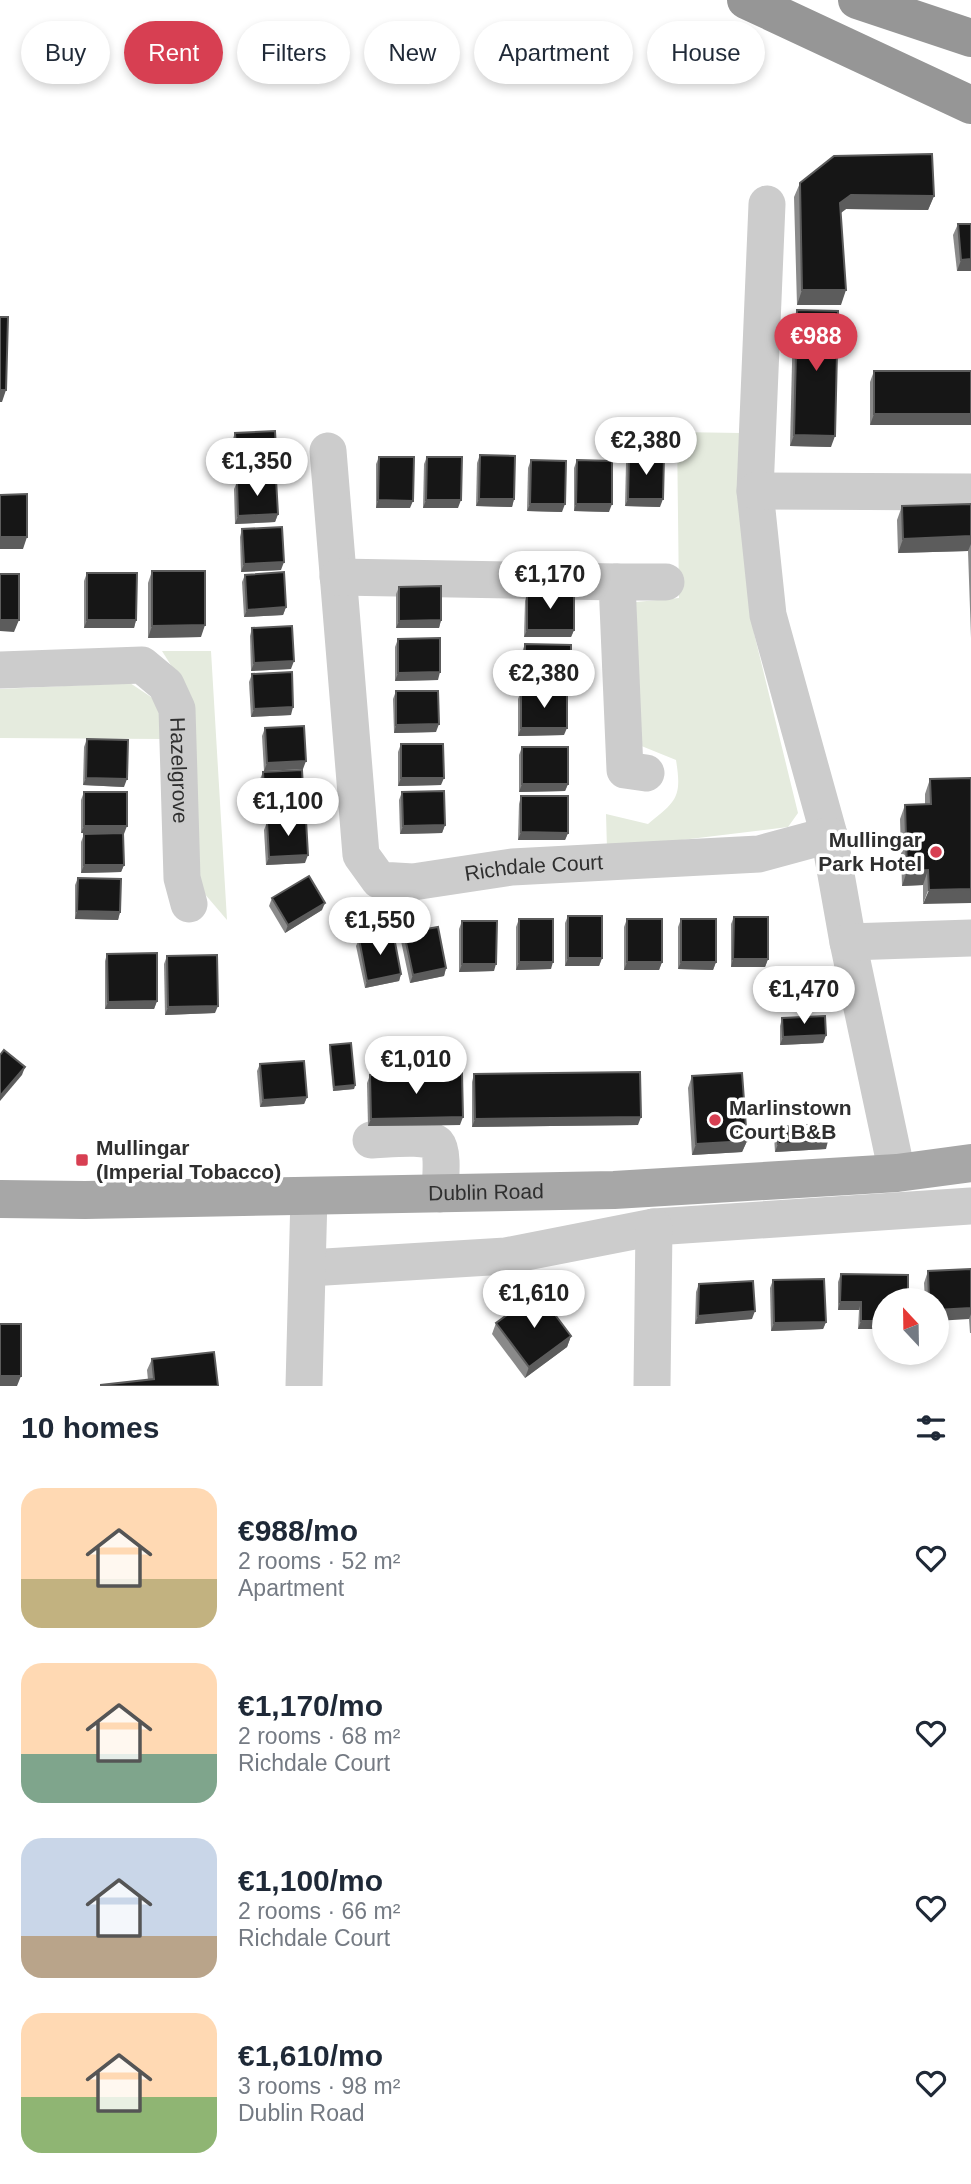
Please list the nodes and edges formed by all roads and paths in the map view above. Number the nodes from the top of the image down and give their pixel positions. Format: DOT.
graph roads {
  1 [pos="746,0"];
  2 [pos="858,0"];
  3 [pos="971,38"];
  4 [pos="971,105"];
  5 [pos="767,204"];
  6 [pos="328,451"];
  7 [pos="755,491"];
  8 [pos="971,492"];
  9 [pos="338,577"];
  10 [pos="617,582"];
  11 [pos="666,582"];
  12 [pos="0,670"];
  13 [pos="646,773"];
  14 [pos="829,835"];
  15 [pos="189,904"];
  16 [pos="971,938"];
  17 [pos="848,943"];
  18 [pos="371,1140"];
  19 [pos="971,1163"];
  20 [pos="897,1173"];
  21 [pos="440,1194"];
  22 [pos="309,1196"];
  23 [pos="0,1199"];
  24 [pos="971,1206"];
  25 [pos="654,1227"];
  26 [pos="309,1268"];
  27 [pos="304,1386"];
  28 [pos="652,1386"];
  1 -- 4 [label="highway"];
  2 -- 3 [label="highway"];
  5 -- 7 [label="street"];
  6 -- 9 [label="street, Richdale Court"];
  7 -- 8 [label="street"];
  7 -- 14 [label="street"];
  9 -- 10 [label="street"];
  9 -- 14 [label="street, Richdale Court"];
  10 -- 11 [label="street"];
  10 -- 13 [label="street"];
  12 -- 15 [label="street, Hazelgrove"];
  14 -- 17 [label="street"];
  16 -- 17 [label="street"];
  17 -- 20 [label="street"];
  18 -- 21 [label="street"];
  19 -- 20 [label="main road, Dublin Road"];
  20 -- 21 [label="main road, Dublin Road"];
  21 -- 22 [label="main road, Dublin Road"];
  22 -- 23 [label="main road, Dublin Road"];
  22 -- 26 [label="street"];
  24 -- 25 [label="street"];
  25 -- 26 [label="street"];
  25 -- 28 [label="street"];
  26 -- 27 [label="street"];
}
